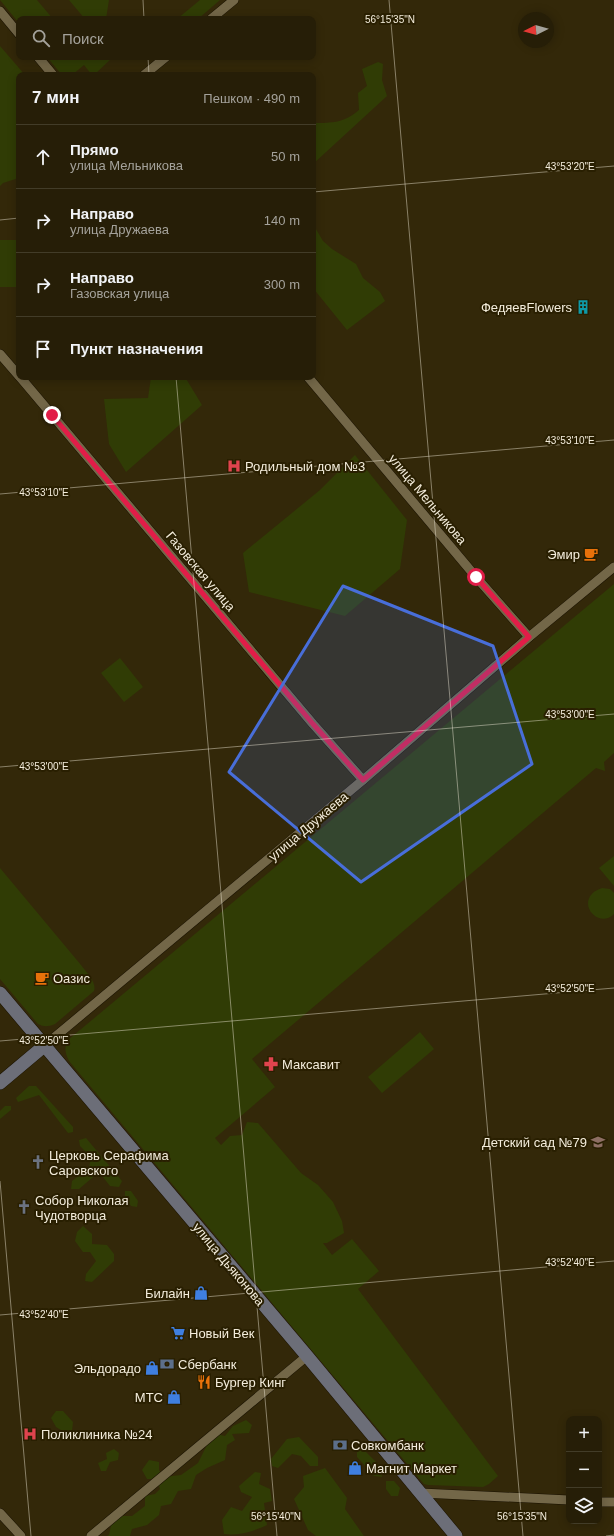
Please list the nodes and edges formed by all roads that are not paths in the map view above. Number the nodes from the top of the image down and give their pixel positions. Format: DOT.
graph roads {
  1 [pos="234,0"];
  2 [pos="0,11"];
  3 [pos="215,16"];
  4 [pos="16,30"];
  5 [pos="40,60"];
  6 [pos="162,60"];
  7 [pos="50,72"];
  8 [pos="148,72"];
  9 [pos="0,354"];
  10 [pos="16,373"];
  11 [pos="22,380"];
  12 [pos="311,380"];
  13 [pos="614,567"];
  14 [pos="529,637"];
  15 [pos="363,780"];
  16 [pos="0,993"];
  17 [pos="44,1046"];
  18 [pos="0,1083"];
  19 [pos="307,1356"];
  20 [pos="421,1493"];
  21 [pos="566,1500"];
  22 [pos="602,1502"];
  23 [pos="614,1502"];
  24 [pos="0,1513"];
  25 [pos="21,1536"];
  26 [pos="91,1536"];
  27 [pos="456,1536"];
  1 -- 3 [label="street"];
  2 -- 4 [label="street"];
  5 -- 7 [label="street"];
  6 -- 8 [label="street"];
  9 -- 10 [label="street, Газовская улица"];
  11 -- 15 [label="street, Газовская улица"];
  12 -- 14 [label="street, улица Мельникова"];
  13 -- 14 [label="street, улица Дружаева"];
  14 -- 15 [label="street, улица Дружаева"];
  15 -- 17 [label="street, улица Дружаева"];
  16 -- 17 [label="main road, улица Дьяконова"];
  17 -- 18 [label="main road, улица Дружаева"];
  17 -- 19 [label="main road, улица Дьяконова"];
  19 -- 20 [label="main road, улица Дьяконова"];
  19 -- 26 [label="street"];
  20 -- 21 [label="street"];
  20 -- 27 [label="main road, улица Дьяконова"];
  22 -- 23 [label="street"];
  24 -- 25 [label="street"];
}
